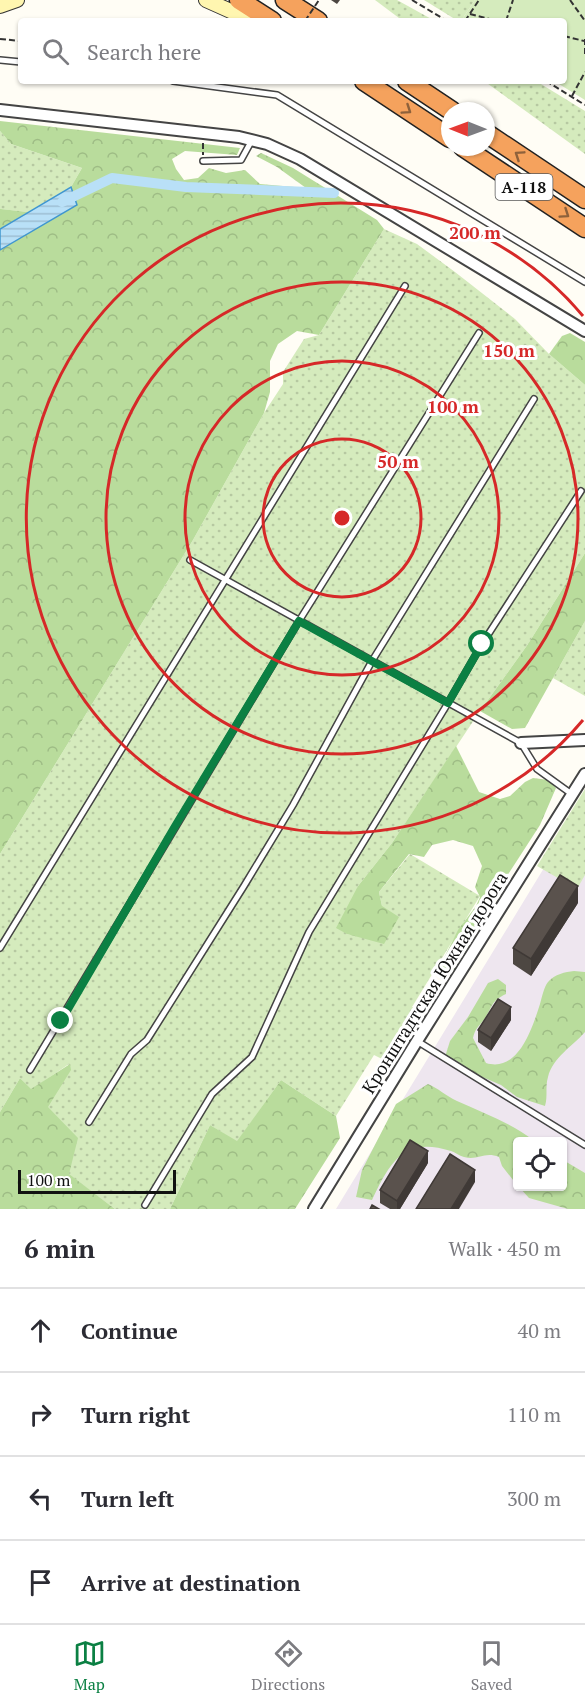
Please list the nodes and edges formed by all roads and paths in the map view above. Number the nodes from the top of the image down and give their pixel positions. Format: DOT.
graph roads {
  1 [pos="17,0"];
  2 [pos="206,0"];
  3 [pos="239,0"];
  4 [pos="285,0"];
  5 [pos="319,0"];
  6 [pos="412,0"];
  7 [pos="479,0"];
  8 [pos="513,0"];
  9 [pos="570,0"];
  10 [pos="0,6"];
  11 [pos="299,10"];
  12 [pos="470,14"];
  13 [pos="247,18"];
  14 [pos="267,18"];
  15 [pos="313,18"];
  16 [pos="442,18"];
  17 [pos="467,18"];
  18 [pos="485,18"];
  19 [pos="507,18"];
  20 [pos="585,21"];
  21 [pos="567,37"];
  22 [pos="0,39"];
  23 [pos="584,40"];
  24 [pos="18,41"];
  25 [pos="585,54"];
  26 [pos="0,60"];
  27 [pos="18,62"];
  28 [pos="585,72"];
  29 [pos="194,84"];
  30 [pos="369,84"];
  31 [pos="412,84"];
  32 [pos="551,84"];
  33 [pos="572,96"];
  34 [pos="441,104"];
  35 [pos="585,105"];
  36 [pos="0,110"];
  37 [pos="441,132"];
  38 [pos="203,133"];
  39 [pos="252,140"];
  40 [pos="495,140"];
  41 [pos="477,156"];
  42 [pos="203,161"];
  43 [pos="585,200"];
  44 [pos="585,228"];
  45 [pos="585,282"];
  46 [pos="405,286"];
  47 [pos="585,331"];
  48 [pos="479,333"];
  49 [pos="534,399"];
  50 [pos="581,491"];
  51 [pos="190,560"];
  52 [pos="225,580"];
  53 [pos="299,621"];
  54 [pos="372,661"];
  55 [pos="448,703"];
  56 [pos="585,740"];
  57 [pos="521,743"];
  58 [pos="585,774"];
  59 [pos="573,795"];
  60 [pos="0,948"];
  61 [pos="417,1041"];
  62 [pos="30,1070"];
  63 [pos="89,1122"];
  64 [pos="585,1145"];
  65 [pos="145,1205"];
  66 [pos="314,1209"];
  1 -- 10 [label="street"];
  2 -- 13 [label="street"];
  3 -- 14 [label="highway"];
  4 -- 11 [label="highway"];
  5 -- 11 [label="path, bridge"];
  6 -- 16 [label="path"];
  7 -- 12 [label="path"];
  8 -- 19 [label="path"];
  9 -- 20 [label="path"];
  11 -- 15 [label="highway"];
  12 -- 17 [label="path"];
  12 -- 18 [label="path"];
  21 -- 23 [label="path"];
  22 -- 24 [label="path"];
  23 -- 25 [label="path"];
  26 -- 27 [label="lane"];
  28 -- 33 [label="path"];
  29 -- 45 [label="lane"];
  30 -- 37 [label="highway, one-way"];
  31 -- 34 [label="highway"];
  32 -- 33 [label="path"];
  33 -- 35 [label="path"];
  36 -- 38 [label="street"];
  38 -- 39 [label="street"];
  38 -- 42 [label="path"];
  39 -- 42 [label="lane"];
  39 -- 47 [label="street"];
  43 -- 40 [label="highway, А-118, one-way"];
  41 -- 44 [label="highway, А-118, one-way"];
  46 -- 52 [label="lane"];
  48 -- 53 [label="lane"];
  49 -- 54 [label="lane"];
  50 -- 55 [label="lane"];
  51 -- 52 [label="lane"];
  52 -- 53 [label="lane"];
  52 -- 60 [label="lane"];
  53 -- 54 [label="lane"];
  53 -- 62 [label="lane"];
  54 -- 55 [label="lane"];
  54 -- 63 [label="lane"];
  55 -- 57 [label="lane"];
  55 -- 65 [label="lane"];
  56 -- 57 [label="street"];
  57 -- 59 [label="lane"];
  58 -- 59 [label="street, Кронштадтская Южная дорога"];
  59 -- 61 [label="street, Кронштадтская Южная дорога"];
  61 -- 64 [label="lane"];
  61 -- 66 [label="street, Кронштадтская Южная дорога"];
}
